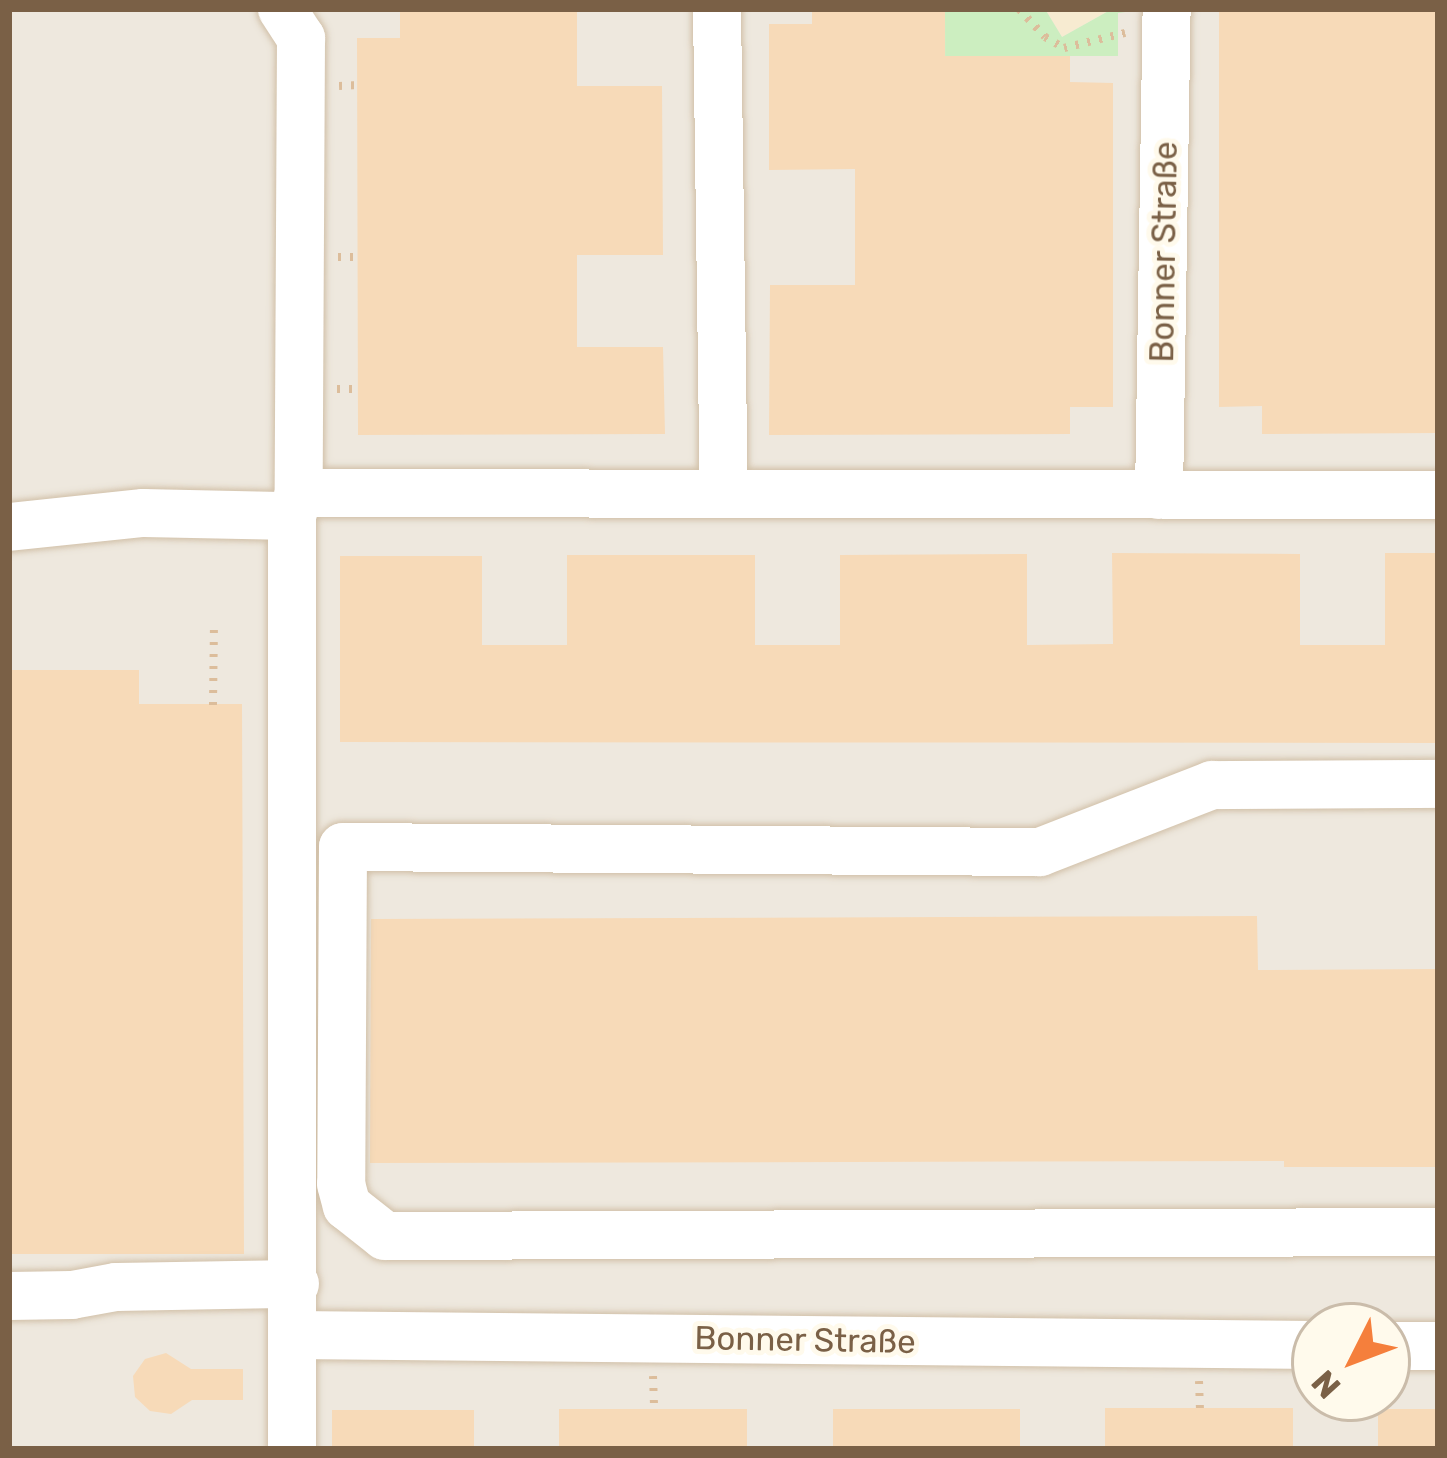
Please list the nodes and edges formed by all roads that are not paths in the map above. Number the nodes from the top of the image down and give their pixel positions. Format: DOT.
graph roads {
  1 [pos="717,9"];
  2 [pos="1168,17"];
  3 [pos="292,24"];
  4 [pos="724,494"];
  5 [pos="1159,495"];
  6 [pos="1438,495"];
  7 [pos="296,505"];
  8 [pos="9,527"];
  9 [pos="1438,784"];
  10 [pos="1438,1232"];
  11 [pos="295,1284"];
  12 [pos="9,1296"];
  13 [pos="294,1334"];
  14 [pos="1291,1345"];
  15 [pos="292,1449"];
  1 -- 4 [label="lane"];
  2 -- 5 [label="lane, Bonner Straße"];
  3 -- 7 [label="lane"];
  4 -- 5 [label="lane"];
  4 -- 7 [label="lane"];
  5 -- 6 [label="lane"];
  7 -- 8 [label="lane"];
  7 -- 11 [label="lane"];
  9 -- 10 [label="lane"];
  11 -- 12 [label="lane"];
  11 -- 13 [label="lane"];
  13 -- 14 [label="lane, Bonner Straße"];
  13 -- 15 [label="lane"];
}
